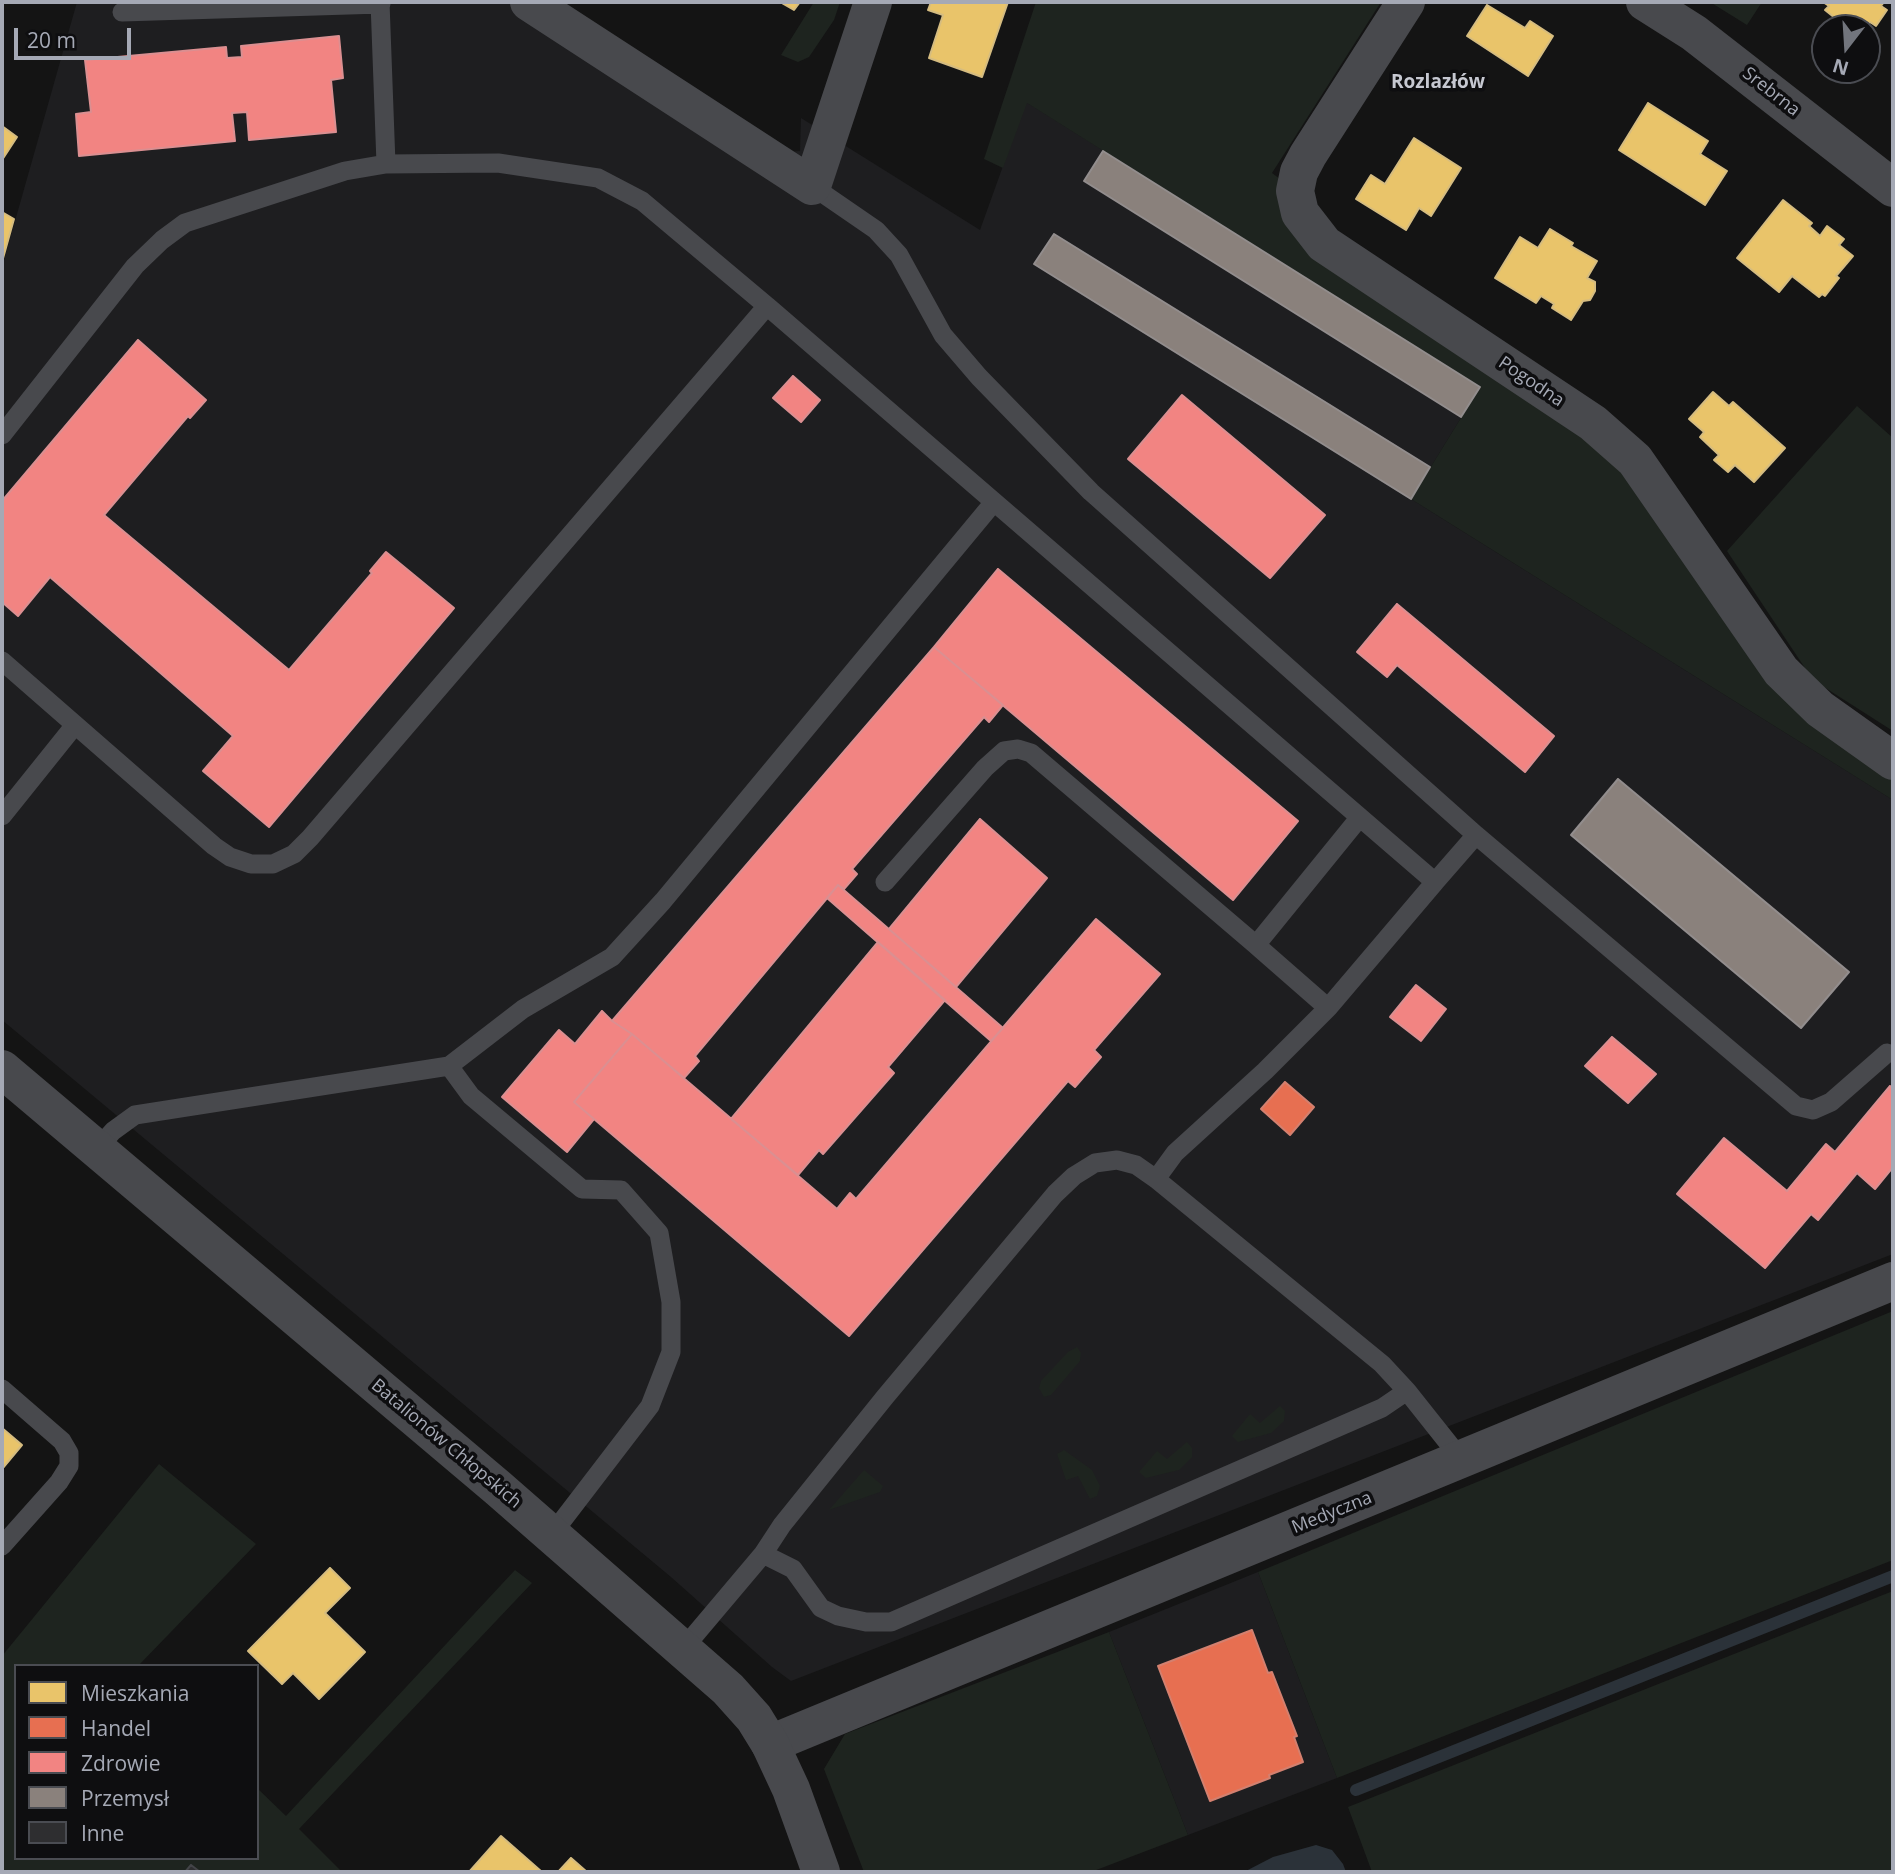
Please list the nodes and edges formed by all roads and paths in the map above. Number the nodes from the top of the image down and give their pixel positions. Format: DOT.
graph roads {
  1 [pos="530,2"];
  2 [pos="873,2"];
  3 [pos="1406,2"];
  4 [pos="1644,2"];
  5 [pos="381,3"];
  6 [pos="122,12"];
  7 [pos="386,164"];
  8 [pos="812,186"];
  9 [pos="1893,188"];
  10 [pos="767,306"];
  11 [pos="2,435"];
  12 [pos="994,502"];
  13 [pos="2,661"];
  14 [pos="75,725"];
  15 [pos="1893,761"];
  16 [pos="2,816"];
  17 [pos="1360,817"];
  18 [pos="1476,835"];
  19 [pos="885,882"];
  20 [pos="1435,882"];
  21 [pos="1256,945"];
  22 [pos="1328,1008"];
  23 [pos="1887,1053"];
  24 [pos="449,1066"];
  25 [pos="2,1069"];
  26 [pos="97,1149"];
  27 [pos="1156,1178"];
  28 [pos="1893,1281"];
  29 [pos="2,1389"];
  30 [pos="1407,1391"];
  31 [pos="1461,1459"];
  32 [pos="552,1534"];
  33 [pos="2,1546"];
  34 [pos="763,1553"];
  35 [pos="682,1650"];
  36 [pos="770,1744"];
  37 [pos="821,1872"];
  1 -- 8 [label="street"];
  2 -- 8 [label="street"];
  3 -- 15 [label="street, Pogodna"];
  4 -- 9 [label="street, Srebrna"];
  5 -- 6 [label="lane"];
  5 -- 7 [label="lane"];
  7 -- 10 [label="lane"];
  7 -- 11 [label="lane"];
  8 -- 18 [label="lane"];
  10 -- 12 [label="lane"];
  10 -- 14 [label="lane"];
  12 -- 17 [label="lane"];
  12 -- 24 [label="lane"];
  13 -- 14 [label="lane"];
  14 -- 16 [label="lane"];
  17 -- 20 [label="lane"];
  17 -- 21 [label="lane"];
  18 -- 20 [label="lane"];
  18 -- 23 [label="lane"];
  19 -- 21 [label="lane"];
  20 -- 22 [label="lane"];
  21 -- 22 [label="lane"];
  22 -- 27 [label="lane"];
  24 -- 26 [label="lane"];
  24 -- 32 [label="lane"];
  25 -- 26 [label="street, Batalionów Chłopskich"];
  26 -- 32 [label="street, Batalionów Chłopskich"];
  27 -- 30 [label="lane"];
  27 -- 34 [label="lane"];
  28 -- 31 [label="street, Medyczna"];
  29 -- 33 [label="lane"];
  30 -- 31 [label="lane"];
  30 -- 34 [label="lane"];
  31 -- 36 [label="street, Medyczna"];
  32 -- 35 [label="street, Batalionów Chłopskich"];
  34 -- 35 [label="lane"];
  35 -- 36 [label="street, Batalionów Chłopskich"];
  36 -- 37 [label="street, Batalionów Chłopskich"];
}
